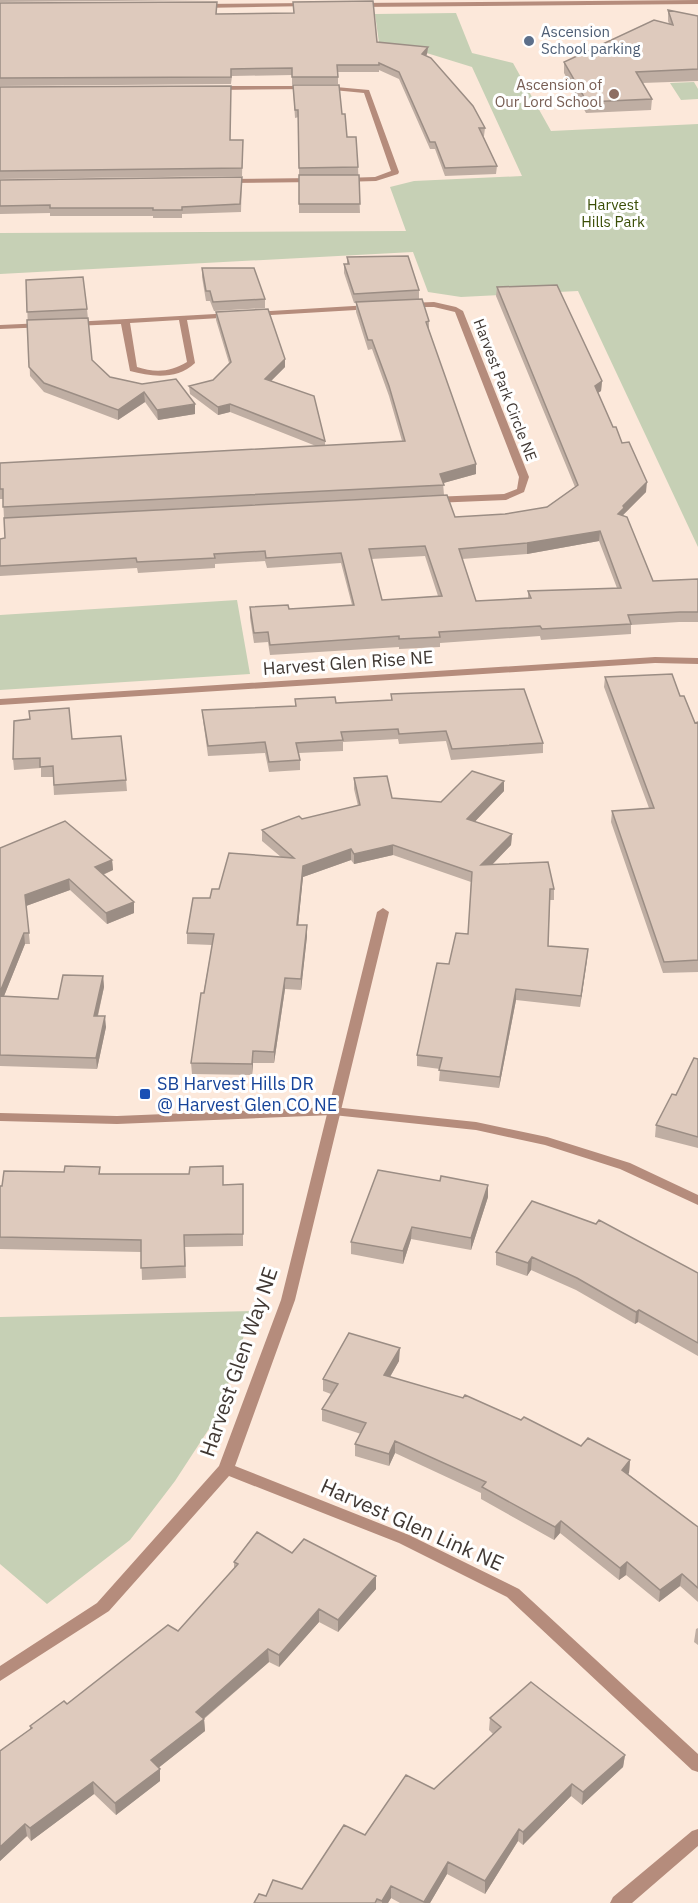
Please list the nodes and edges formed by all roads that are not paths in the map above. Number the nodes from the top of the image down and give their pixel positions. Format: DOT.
graph roads {
  1 [pos="632,1"];
  2 [pos="698,2"];
  3 [pos="246,3"];
  4 [pos="274,3"];
  5 [pos="320,5"];
  6 [pos="343,5"];
  7 [pos="189,6"];
  8 [pos="209,88"];
  9 [pos="321,180"];
  10 [pos="332,180"];
  11 [pos="220,181"];
  12 [pos="400,305"];
  13 [pos="377,307"];
  14 [pos="183,318"];
  15 [pos="125,321"];
  16 [pos="57,324"];
  17 [pos="68,324"];
  18 [pos="0,327"];
  19 [pos="424,501"];
  20 [pos="698,661"];
  21 [pos="0,702"];
  22 [pos="382,912"];
  23 [pos="333,1111"];
  24 [pos="0,1117"];
  25 [pos="698,1200"];
  26 [pos="226,1469"];
  27 [pos="0,1674"];
  28 [pos="698,1764"];
  29 [pos="698,1836"];
  30 [pos="619,1903"];
  1 -- 2 [label="street"];
  1 -- 6 [label="street"];
  3 -- 4 [label="street"];
  3 -- 7 [label="street"];
  4 -- 5 [label="street"];
  8 -- 10 [label="street"];
  9 -- 11 [label="street"];
  12 -- 19 [label="street, Harvest Park Circle NE"];
  13 -- 14 [label="street"];
  14 -- 15 [label="street"];
  14 -- 15 [label="street"];
  15 -- 17 [label="street"];
  16 -- 18 [label="street"];
  20 -- 21 [label="street, Harvest Glen Rise NE"];
  22 -- 23 [label="street, Harvest Glen Way NE"];
  23 -- 24 [label="street"];
  23 -- 25 [label="street"];
  23 -- 26 [label="street, Harvest Glen Way NE"];
  26 -- 27 [label="street, Harvest Glen Way NE"];
  26 -- 28 [label="street, Harvest Glen Link NE"];
  29 -- 30 [label="street"];
}
